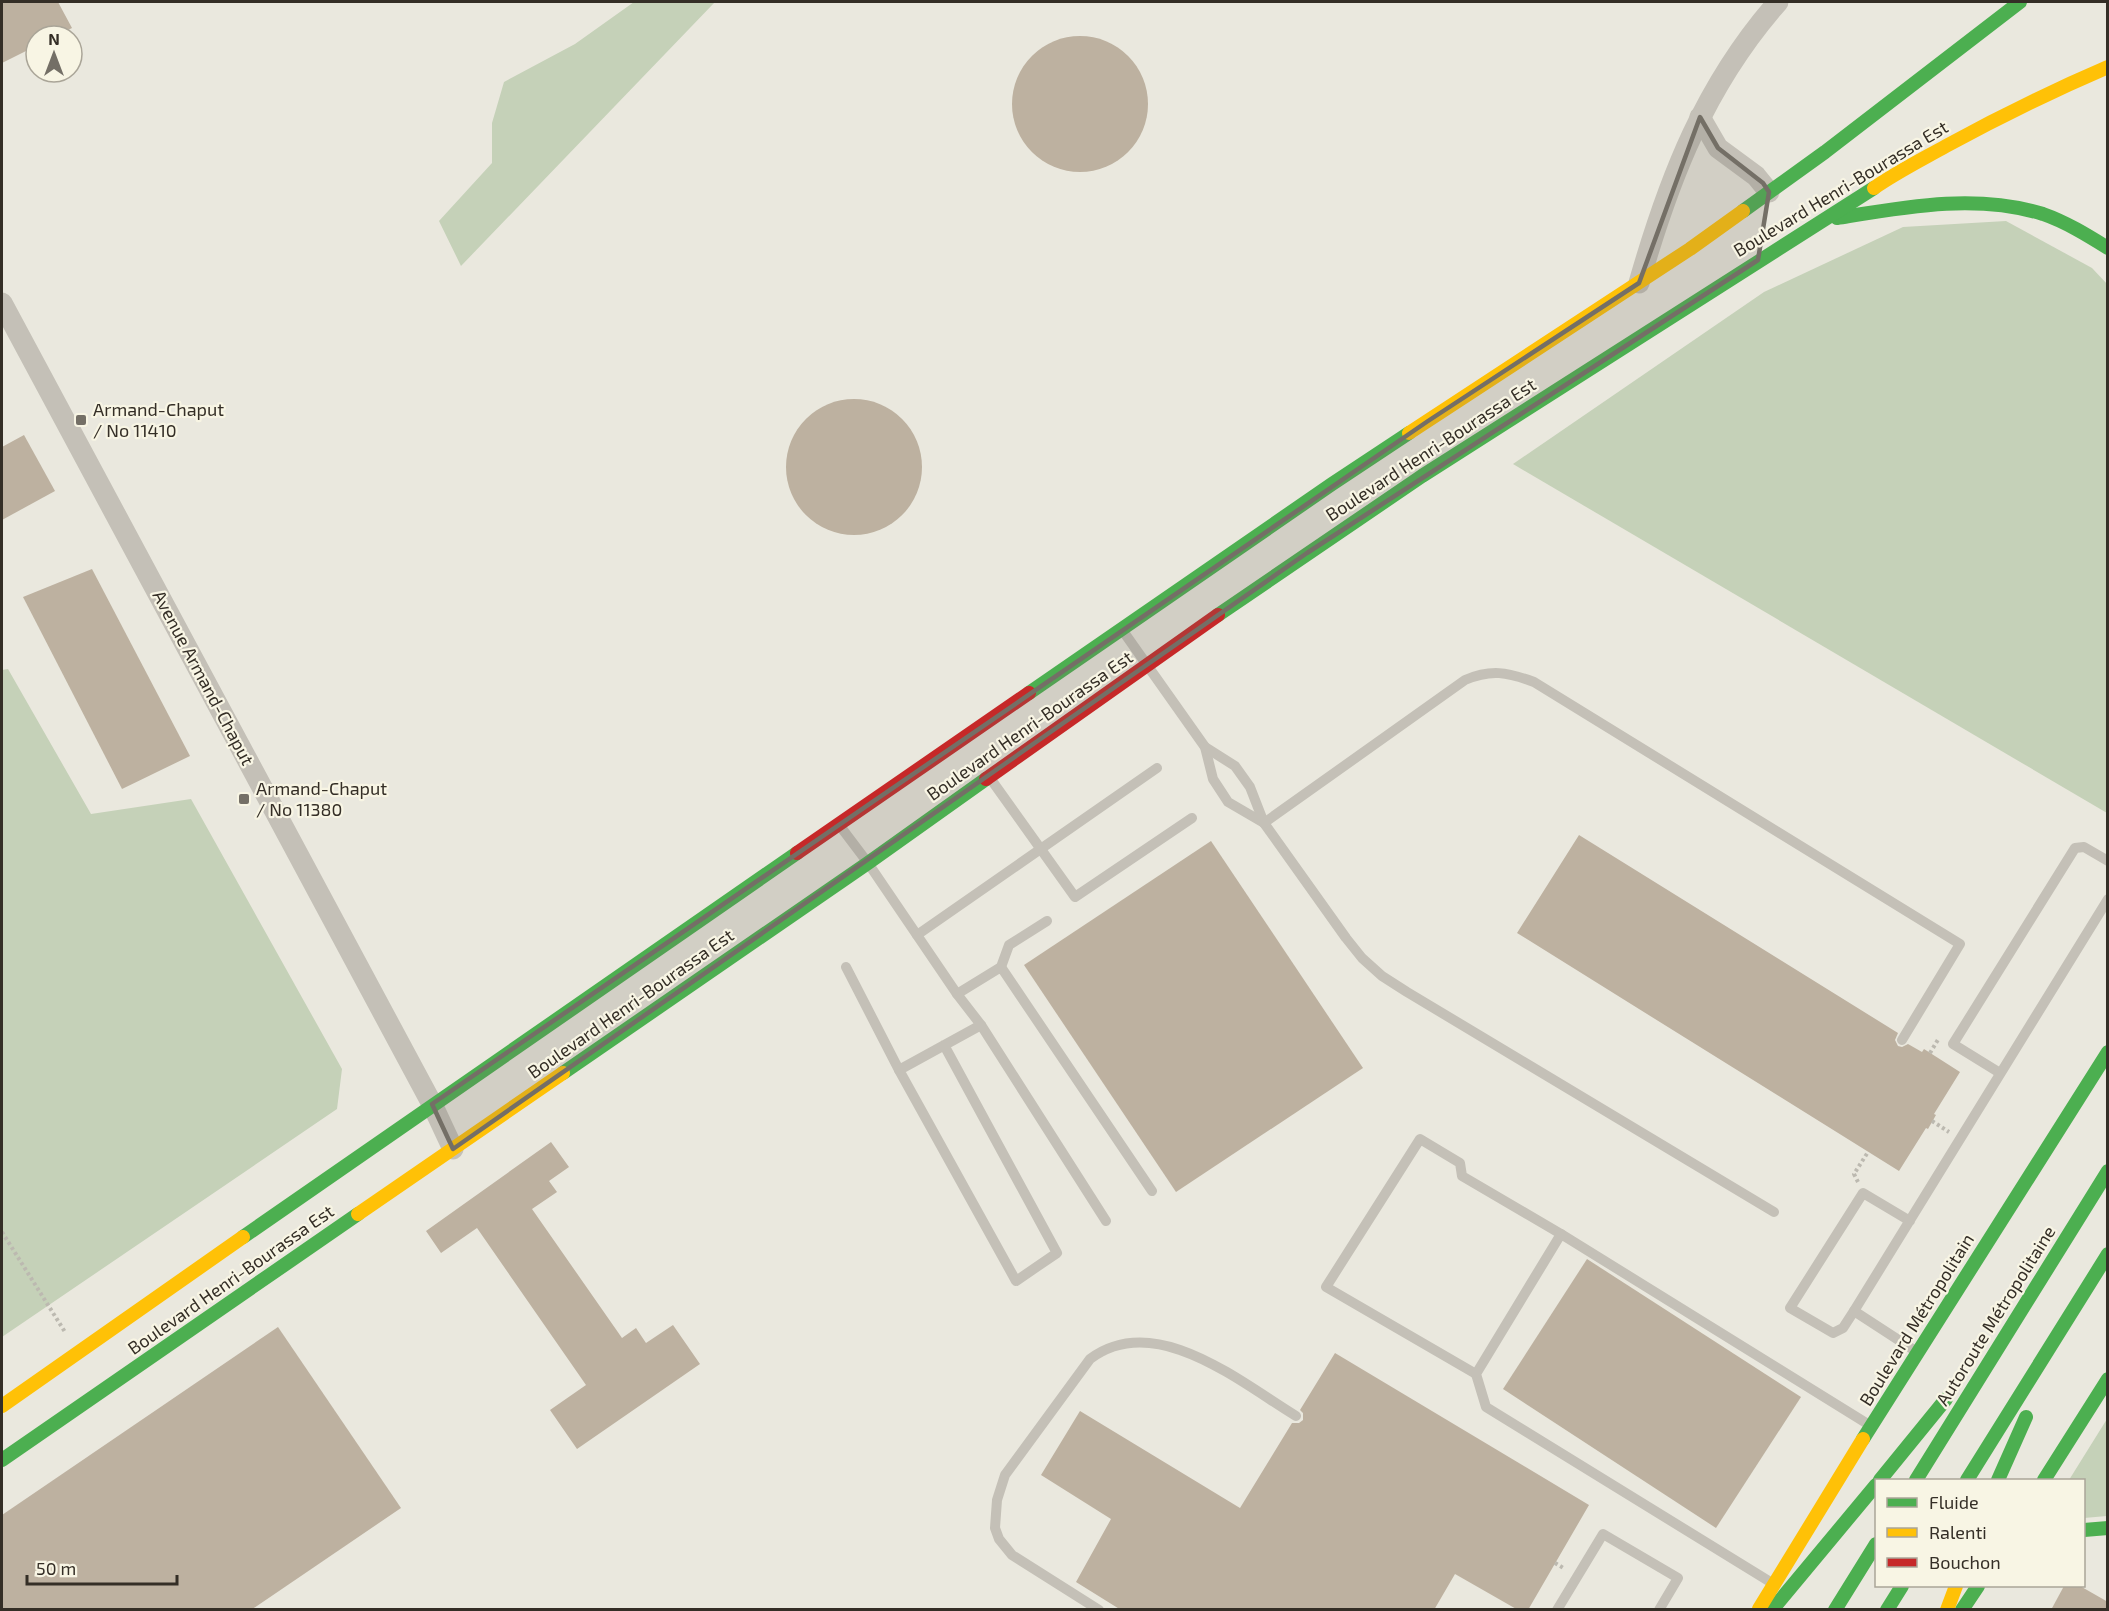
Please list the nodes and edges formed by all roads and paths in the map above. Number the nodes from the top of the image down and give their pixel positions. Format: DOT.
graph roads {
  1 [pos="1778,2"];
  2 [pos="2020,2"];
  3 [pos="2108,67"];
  4 [pos="1700,117"];
  5 [pos="1769,192"];
  6 [pos="1766,214"];
  7 [pos="1826,220"];
  8 [pos="1761,239"];
  9 [pos="2108,248"];
  10 [pos="1758,260"];
  11 [pos="1640,283"];
  12 [pos="2,303"];
  13 [pos="1122,629"];
  14 [pos="1147,665"];
  15 [pos="1205,747"];
  16 [pos="1157,768"];
  17 [pos="989,777"];
  18 [pos="1192,818"];
  19 [pos="838,823"];
  20 [pos="1264,823"];
  21 [pos="1042,849"];
  22 [pos="2108,861"];
  23 [pos="868,863"];
  24 [pos="2108,899"];
  25 [pos="1047,921"];
  26 [pos="917,935"];
  27 [pos="846,966"];
  28 [pos="1001,966"];
  29 [pos="957,994"];
  30 [pos="981,1025"];
  31 [pos="1902,1040"];
  32 [pos="1942,1040"];
  33 [pos="944,1045"];
  34 [pos="2108,1052"];
  35 [pos="1930,1053"];
  36 [pos="899,1070"];
  37 [pos="2000,1073"];
  38 [pos="432,1104"];
  39 [pos="1932,1121"];
  40 [pos="1946,1131"];
  41 [pos="453,1149"];
  42 [pos="1868,1152"];
  43 [pos="2108,1171"];
  44 [pos="1854,1174"];
  45 [pos="1152,1191"];
  46 [pos="1774,1212"];
  47 [pos="1106,1221"];
  48 [pos="1910,1221"];
  49 [pos="2,1232"];
  50 [pos="1561,1234"];
  51 [pos="2108,1254"];
  52 [pos="2032,1293"];
  53 [pos="2073,1308"];
  54 [pos="1854,1311"];
  55 [pos="78,1353"];
  56 [pos="1918,1353"];
  57 [pos="1967,1373"];
  58 [pos="1476,1374"];
  59 [pos="2108,1380"];
  60 [pos="1952,1391"];
  61 [pos="2,1406"];
  62 [pos="1296,1416"];
  63 [pos="1872,1426"];
  64 [pos="2,1460"];
  65 [pos="1881,1479"];
  66 [pos="1917,1479"];
  67 [pos="1968,1479"];
  68 [pos="1998,1479"];
  69 [pos="2045,1479"];
  70 [pos="1875,1486"];
  71 [pos="2108,1528"];
  72 [pos="2085,1530"];
  73 [pos="1875,1546"];
  74 [pos="1555,1563"];
  75 [pos="1569,1571"];
  76 [pos="1774,1584"];
  77 [pos="1901,1587"];
  78 [pos="1956,1587"];
  79 [pos="1977,1587"];
  80 [pos="1099,1610"];
  81 [pos="1557,1610"];
  82 [pos="1659,1610"];
  83 [pos="1759,1610"];
  84 [pos="1772,1610"];
  85 [pos="1835,1610"];
  86 [pos="1887,1610"];
  87 [pos="1947,1610"];
  88 [pos="1962,1610"];
  1 -- 4 [label="street"];
  2 -- 5 [label="main road, Boulevard Henri-Bourassa Est"];
  3 -- 7 [label="main road, Boulevard Henri-Bourassa Est"];
  4 -- 5 [label="street"];
  4 -- 11 [label="street"];
  5 -- 6 [label="main road"];
  5 -- 11 [label="main road, Boulevard Henri-Bourassa Est"];
  7 -- 9 [label="main road"];
  7 -- 10 [label="main road, Boulevard Henri-Bourassa Est"];
  8 -- 10 [label="main road"];
  10 -- 14 [label="main road, Boulevard Henri-Bourassa Est"];
  11 -- 13 [label="main road, Boulevard Henri-Bourassa Est"];
  12 -- 38 [label="street, Avenue Armand-Chaput"];
  13 -- 14 [label="lane"];
  13 -- 19 [label="main road, Boulevard Henri-Bourassa Est"];
  14 -- 15 [label="lane"];
  14 -- 17 [label="main road, Boulevard Henri-Bourassa Est"];
  15 -- 20 [label="lane"];
  15 -- 20 [label="lane"];
  16 -- 21 [label="lane"];
  17 -- 21 [label="lane"];
  17 -- 23 [label="main road, Boulevard Henri-Bourassa Est"];
  18 -- 21 [label="lane"];
  19 -- 23 [label="lane"];
  19 -- 38 [label="main road, Boulevard Henri-Bourassa Est"];
  20 -- 31 [label="lane"];
  20 -- 46 [label="lane"];
  21 -- 26 [label="lane"];
  22 -- 37 [label="lane"];
  23 -- 26 [label="lane"];
  23 -- 41 [label="main road, Boulevard Henri-Bourassa Est"];
  24 -- 37 [label="lane"];
  25 -- 28 [label="lane"];
  26 -- 29 [label="lane"];
  27 -- 36 [label="lane"];
  28 -- 29 [label="lane"];
  28 -- 45 [label="lane"];
  29 -- 30 [label="lane"];
  30 -- 33 [label="lane"];
  30 -- 47 [label="lane"];
  32 -- 35 [label="path"];
  33 -- 36 [label="lane"];
  33 -- 36 [label="lane"];
  34 -- 56 [label="main road, Boulevard Métropolitain"];
  37 -- 48 [label="lane"];
  38 -- 41 [label="street, Avenue Armand-Chaput"];
  38 -- 55 [label="main road, Boulevard Henri-Bourassa Est"];
  39 -- 40 [label="path"];
  41 -- 64 [label="main road, Boulevard Henri-Bourassa Est"];
  42 -- 44 [label="path"];
  43 -- 52 [label="main road, Autoroute Métropolitaine"];
  48 -- 54 [label="lane"];
  48 -- 54 [label="lane"];
  49 -- 55 [label="path"];
  50 -- 58 [label="lane"];
  50 -- 58 [label="lane"];
  50 -- 63 [label="lane"];
  51 -- 53 [label="main road"];
  52 -- 57 [label="main road"];
  52 -- 66 [label="main road, Autoroute Métropolitaine"];
  53 -- 67 [label="main road"];
  53 -- 68 [label="main road"];
  54 -- 56 [label="lane"];
  55 -- 61 [label="main road, Boulevard Henri-Bourassa Est"];
  56 -- 63 [label="main road, Boulevard Métropolitain"];
  58 -- 76 [label="lane"];
  59 -- 69 [label="main road"];
  60 -- 65 [label="main road"];
  62 -- 80 [label="lane"];
  63 -- 76 [label="main road, Boulevard Métropolitain"];
  70 -- 84 [label="main road"];
  71 -- 72 [label="main road"];
  73 -- 85 [label="main road"];
  74 -- 75 [label="path"];
  76 -- 83 [label="main road, Boulevard Métropolitain"];
  77 -- 86 [label="main road"];
  78 -- 87 [label="main road"];
  79 -- 88 [label="main road"];
  81 -- 82 [label="lane"];
}
